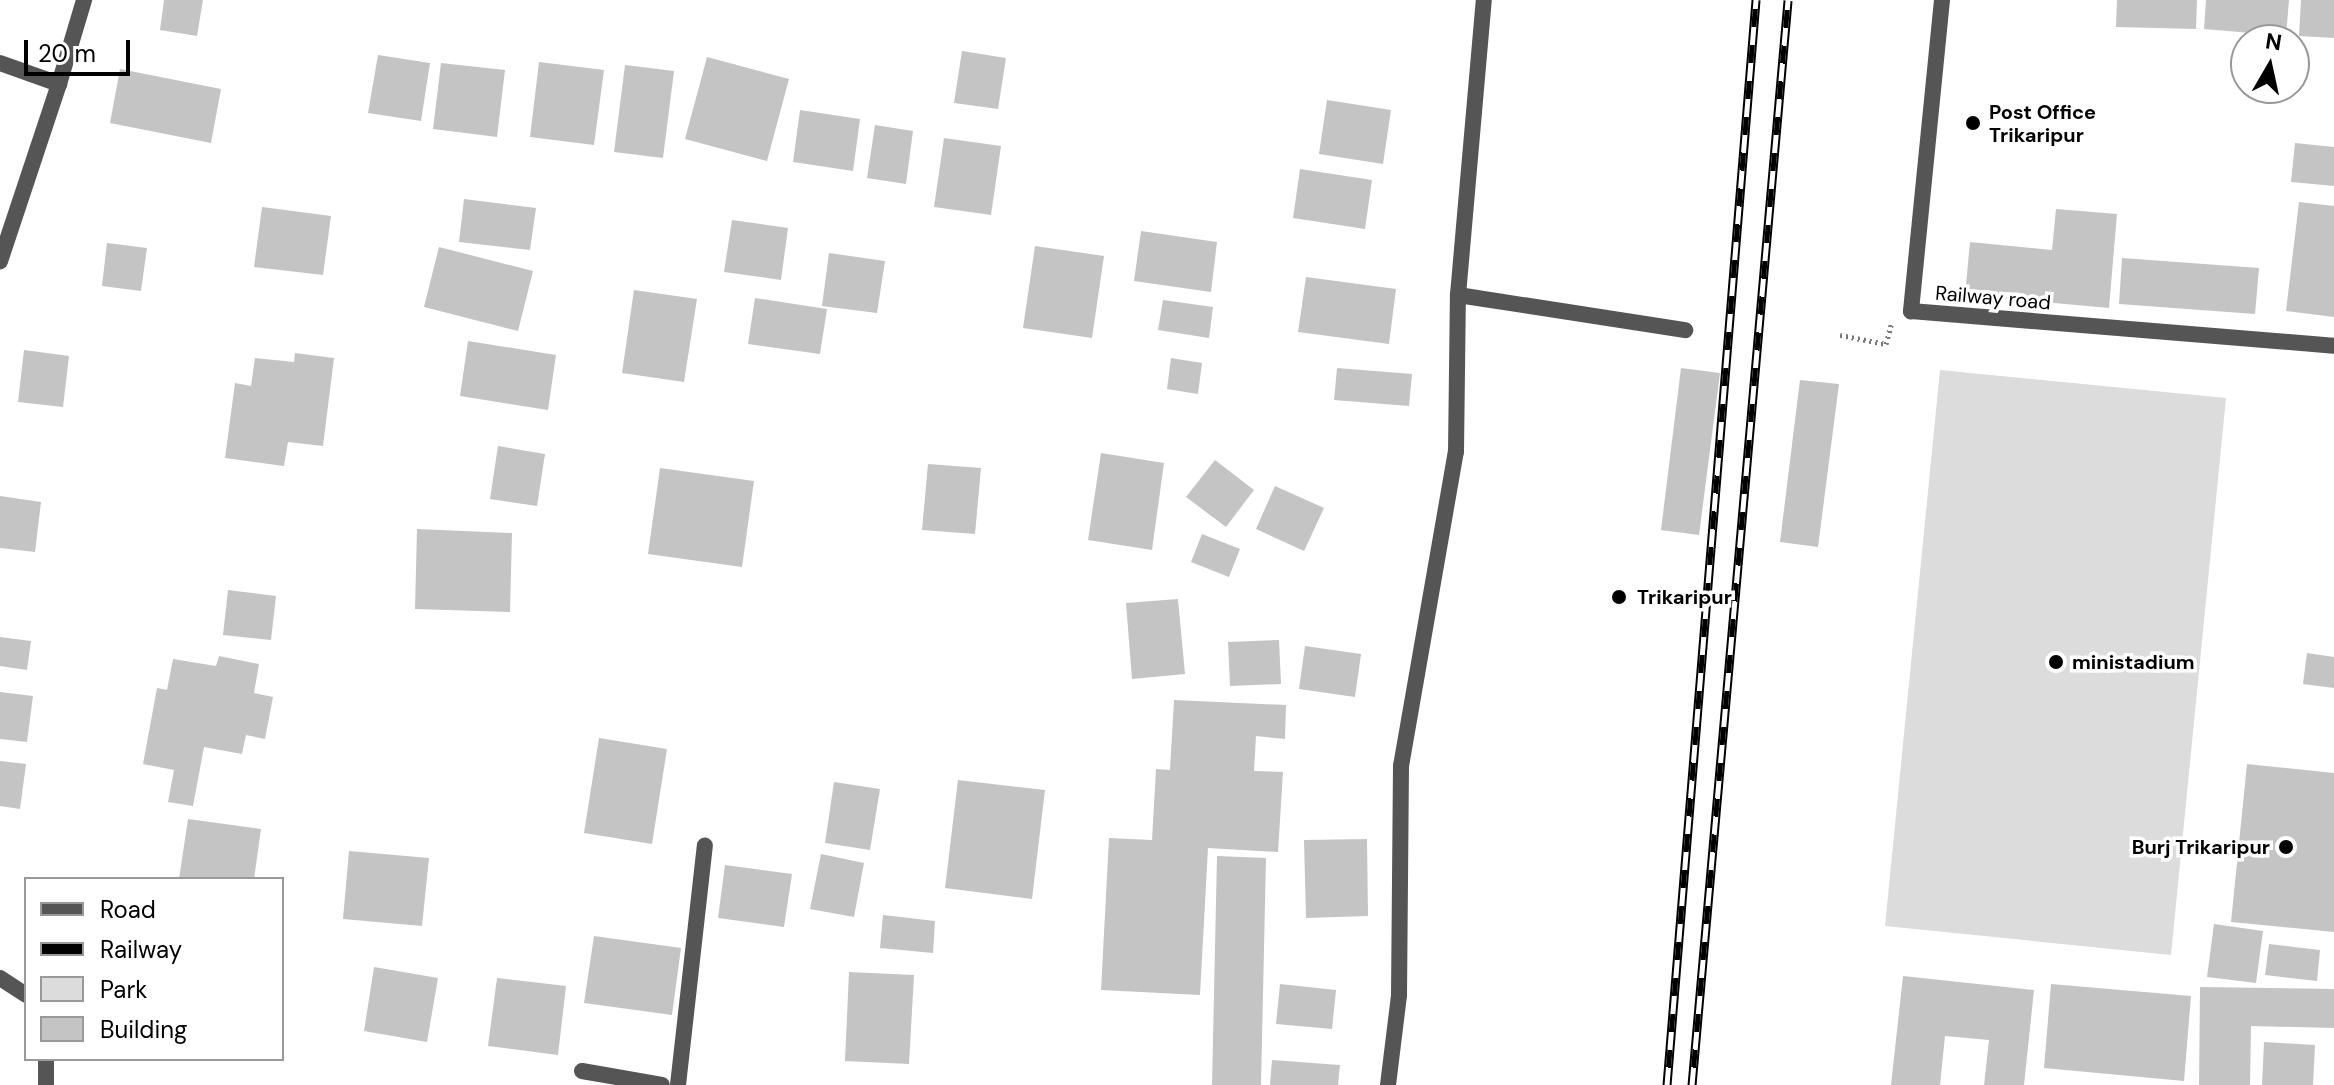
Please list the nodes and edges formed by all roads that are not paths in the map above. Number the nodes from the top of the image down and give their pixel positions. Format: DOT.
graph roads {
  1 [pos="84,0"];
  2 [pos="1484,0"];
  3 [pos="1942,0"];
  4 [pos="0,63"];
  5 [pos="59,84"];
  6 [pos="0,261"];
  7 [pos="1458,295"];
  8 [pos="1685,330"];
  9 [pos="2334,346"];
  10 [pos="705,846"];
  11 [pos="0,978"];
  12 [pos="24,994"];
  13 [pos="46,1061"];
  14 [pos="582,1071"];
  15 [pos="46,1085"];
  16 [pos="662,1085"];
  17 [pos="678,1085"];
  18 [pos="1388,1085"];
  1 -- 5 [label="street"];
  2 -- 7 [label="street"];
  3 -- 9 [label="street, Railway road"];
  4 -- 5 [label="street"];
  5 -- 6 [label="street"];
  7 -- 8 [label="street"];
  7 -- 18 [label="street"];
  10 -- 17 [label="street"];
  11 -- 12 [label="street"];
  13 -- 15 [label="street"];
  14 -- 16 [label="street"];
}
